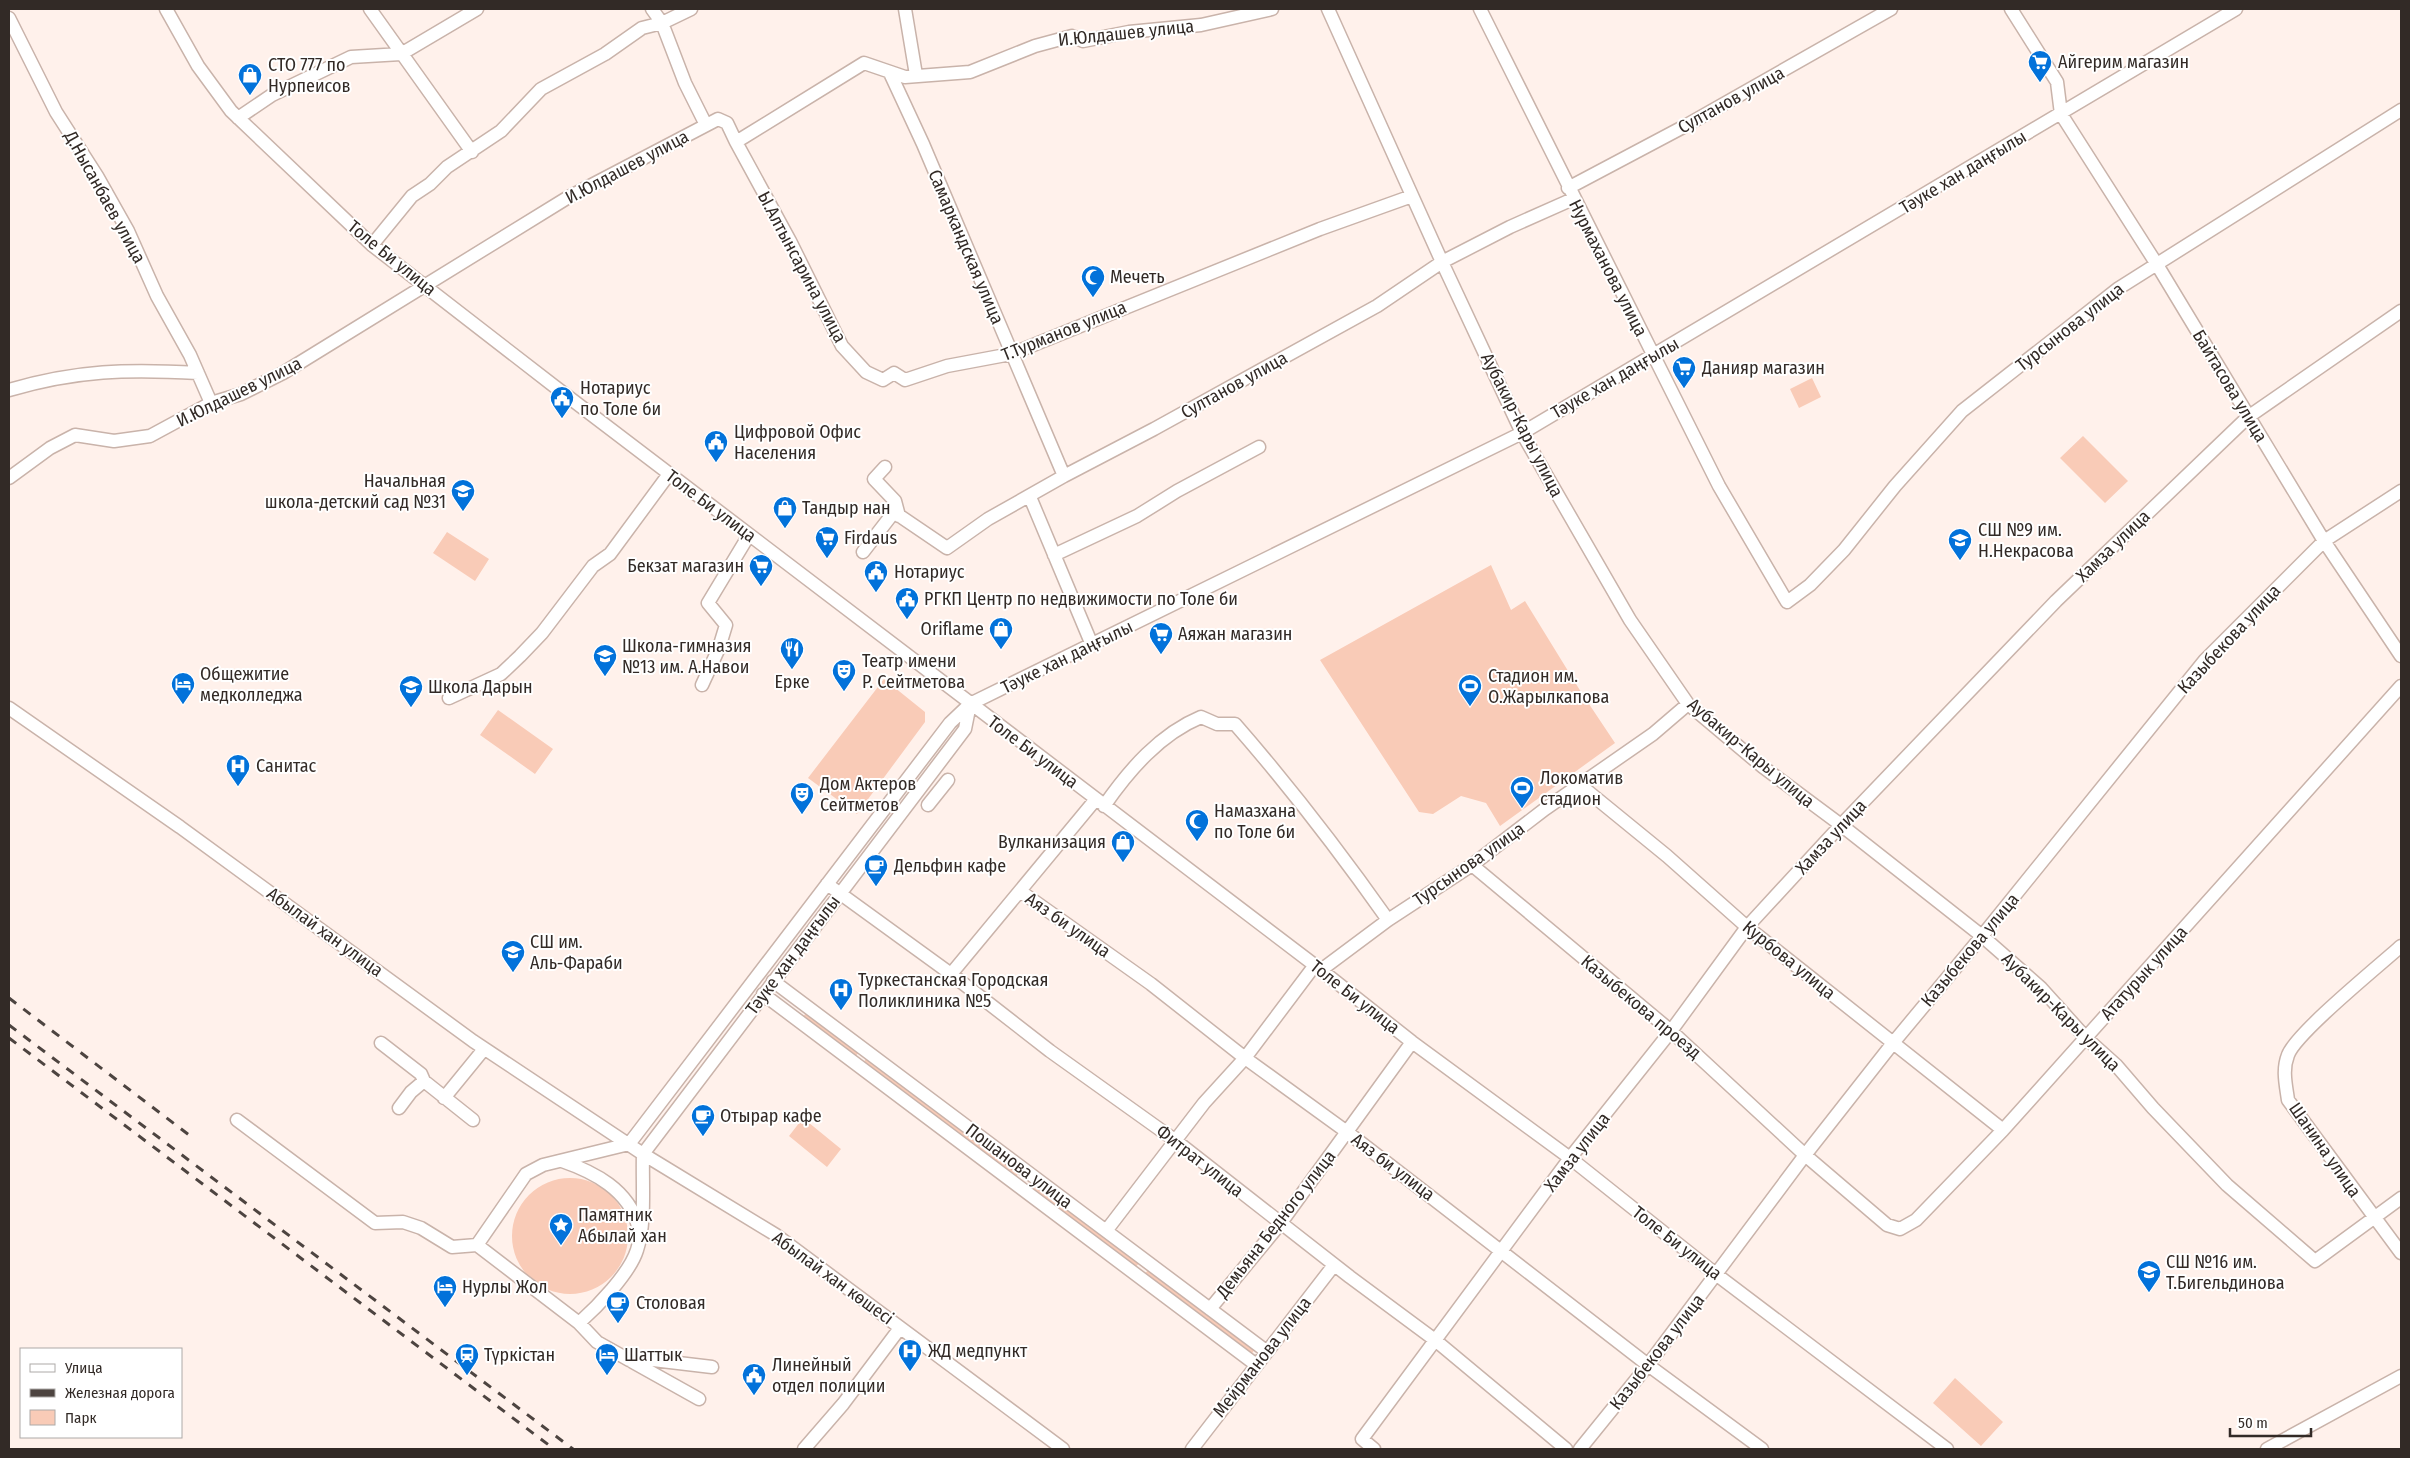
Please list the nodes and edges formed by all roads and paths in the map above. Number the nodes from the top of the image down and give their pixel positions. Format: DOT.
graph roads {
  1 [pos="166,9"];
  2 [pos="370,9"];
  3 [pos="477,9"];
  4 [pos="652,9"];
  5 [pos="691,9"];
  6 [pos="905,9"];
  7 [pos="1272,9"];
  8 [pos="1328,9"];
  9 [pos="1480,9"];
  10 [pos="1891,9"];
  11 [pos="2012,9"];
  12 [pos="2236,9"];
  13 [pos="9,18"];
  14 [pos="662,23"];
  15 [pos="401,54"];
  16 [pos="890,72"];
  17 [pos="916,75"];
  18 [pos="2401,110"];
  19 [pos="2061,114"];
  20 [pos="238,118"];
  21 [pos="706,124"];
  22 [pos="736,142"];
  23 [pos="472,152"];
  24 [pos="1571,193"];
  25 [pos="1412,196"];
  26 [pos="372,245"];
  27 [pos="1442,262"];
  28 [pos="2156,263"];
  29 [pos="424,285"];
  30 [pos="2401,311"];
  31 [pos="1011,354"];
  32 [pos="1653,356"];
  33 [pos="198,373"];
  34 [pos="883,380"];
  35 [pos="9,390"];
  36 [pos="211,403"];
  37 [pos="2248,417"];
  38 [pos="1522,433"];
  39 [pos="1259,447"];
  40 [pos="885,467"];
  41 [pos="669,474"];
  42 [pos="1064,476"];
  43 [pos="9,478"];
  44 [pos="2401,491"];
  45 [pos="1030,497"];
  46 [pos="899,516"];
  47 [pos="749,535"];
  48 [pos="2324,541"];
  49 [pos="864,552"];
  50 [pos="1054,555"];
  51 [pos="1787,602"];
  52 [pos="1092,645"];
  53 [pos="2401,656"];
  54 [pos="702,685"];
  55 [pos="2401,686"];
  56 [pos="450,698"];
  57 [pos="970,704"];
  58 [pos="1688,704"];
  59 [pos="9,708"];
  60 [pos="948,780"];
  61 [pos="1580,784"];
  62 [pos="1100,803"];
  63 [pos="928,805"];
  64 [pos="1841,825"];
  65 [pos="1472,865"];
  66 [pos="826,884"];
  67 [pos="1020,891"];
  68 [pos="840,893"];
  69 [pos="1388,920"];
  70 [pos="1747,927"];
  71 [pos="1982,936"];
  72 [pos="2401,946"];
  73 [pos="1318,968"];
  74 [pos="951,974"];
  75 [pos="773,981"];
  76 [pos="763,994"];
  77 [pos="1671,1031"];
  78 [pos="2086,1038"];
  79 [pos="1412,1042"];
  80 [pos="381,1043"];
  81 [pos="1893,1043"];
  82 [pos="484,1049"];
  83 [pos="1246,1058"];
  84 [pos="424,1081"];
  85 [pos="444,1098"];
  86 [pos="399,1108"];
  87 [pos="237,1120"];
  88 [pos="473,1120"];
  89 [pos="2003,1130"];
  90 [pos="1347,1132"];
  91 [pos="1176,1141"];
  92 [pos="629,1144"];
  93 [pos="643,1154"];
  94 [pos="1805,1155"];
  95 [pos="1570,1158"];
  96 [pos="560,1160"];
  97 [pos="2401,1198"];
  98 [pos="2375,1220"];
  99 [pos="1280,1224"];
  100 [pos="1106,1231"];
  101 [pos="640,1235"];
  102 [pos="477,1245"];
  103 [pos="1502,1251"];
  104 [pos="2401,1253"];
  105 [pos="1334,1265"];
  106 [pos="1717,1275"];
  107 [pos="1210,1309"];
  108 [pos="579,1322"];
  109 [pos="900,1328"];
  110 [pos="1436,1340"];
  111 [pos="1266,1351"];
  112 [pos="629,1360"];
  113 [pos="1255,1364"];
  114 [pos="1648,1365"];
  115 [pos="712,1367"];
  116 [pos="2401,1376"];
  117 [pos="699,1399"];
  118 [pos="804,1449"];
  119 [pos="1063,1449"];
  120 [pos="1192,1449"];
  121 [pos="1374,1449"];
  122 [pos="1566,1449"];
  123 [pos="1580,1449"];
  124 [pos="1762,1449"];
  125 [pos="1947,1449"];
  126 [pos="2267,1449"];
  1 -- 20 [label="street, Толе Би улица"];
  2 -- 15 [label="street"];
  3 -- 15 [label="street"];
  4 -- 14 [label="street"];
  5 -- 14 [label="street"];
  6 -- 17 [label="street"];
  7 -- 17 [label="street, И.Юлдашев улица"];
  8 -- 25 [label="street, Аубакир-Кары улица"];
  9 -- 24 [label="street, Нурмаханова улица"];
  10 -- 24 [label="street, Султанов улица"];
  11 -- 19 [label="street"];
  12 -- 19 [label="street, Тәуке хан даңғылы"];
  13 -- 33 [label="street, Д.Нысанбаев улица"];
  14 -- 21 [label="street"];
  14 -- 23 [label="street"];
  15 -- 20 [label="street"];
  15 -- 23 [label="street"];
  16 -- 17 [label="street, И.Юлдашев улица"];
  16 -- 22 [label="street, И.Юлдашев улица"];
  16 -- 31 [label="street, Самаркандская улица"];
  18 -- 28 [label="street, Турсынова улица"];
  19 -- 28 [label="street, Байтасова улица"];
  19 -- 32 [label="street, Тәуке хан даңғылы"];
  20 -- 26 [label="street, Толе Би улица"];
  21 -- 22 [label="street, И.Юлдашев улица"];
  21 -- 29 [label="street, И.Юлдашев улица"];
  22 -- 34 [label="street, Ы.Алтынсарина улица"];
  23 -- 26 [label="street"];
  24 -- 27 [label="street, Султанов улица"];
  24 -- 32 [label="street, Нурмаханова улица"];
  25 -- 27 [label="street, Аубакир-Кары улица"];
  25 -- 31 [label="street, Т.Турманов улица"];
  26 -- 29 [label="street, Толе Би улица"];
  27 -- 38 [label="street, Аубакир-Кары улица"];
  27 -- 42 [label="street, Султанов улица"];
  28 -- 37 [label="street, Байтасова улица"];
  28 -- 51 [label="street, Турсынова улица"];
  29 -- 36 [label="street, И.Юлдашев улица"];
  29 -- 41 [label="street, Толе Би улица"];
  30 -- 37 [label="street, Хамза улица"];
  31 -- 34 [label="street, Т.Турманов улица"];
  31 -- 42 [label="street, Самаркандская улица"];
  32 -- 38 [label="street, Тәуке хан даңғылы"];
  32 -- 51 [label="street, Нурмаханова улица"];
  33 -- 35 [label="street"];
  33 -- 36 [label="street, Д.Нысанбаев улица"];
  36 -- 43 [label="street, И.Юлдашев улица"];
  37 -- 48 [label="street, Байтасова улица"];
  37 -- 64 [label="street, Хамза улица"];
  38 -- 52 [label="street, Тәуке хан даңғылы"];
  38 -- 58 [label="street, Аубакир-Кары улица"];
  39 -- 50 [label="street"];
  40 -- 46 [label="street"];
  41 -- 47 [label="street, Толе Би улица"];
  41 -- 56 [label="street"];
  42 -- 45 [label="street, Султанов улица"];
  44 -- 48 [label="street, Казыбекова улица"];
  45 -- 46 [label="street, Султанов улица"];
  45 -- 50 [label="street"];
  46 -- 49 [label="street"];
  47 -- 54 [label="street"];
  47 -- 57 [label="street, Толе Би улица"];
  48 -- 53 [label="street, Байтасова улица"];
  48 -- 71 [label="street, Казыбекова улица"];
  50 -- 52 [label="street"];
  52 -- 57 [label="street, Тәуке хан даңғылы"];
  55 -- 78 [label="street, Ататурык улица"];
  57 -- 62 [label="street, Толе Би улица"];
  57 -- 66 [label="street, Тәуке хан даңғылы"];
  57 -- 68 [label="street, Тәуке хан даңғылы"];
  58 -- 61 [label="street, Турсынова улица"];
  58 -- 64 [label="street, Аубакир-Кары улица"];
  59 -- 82 [label="street, Абылай хан улица"];
  60 -- 63 [label="street"];
  61 -- 65 [label="street, Турсынова улица"];
  61 -- 70 [label="street, Курбова улица"];
  62 -- 67 [label="street"];
  62 -- 69 [label="street"];
  62 -- 73 [label="street, Толе Би улица"];
  64 -- 70 [label="street, Хамза улица"];
  64 -- 71 [label="street, Аубакир-Кары улица"];
  65 -- 69 [label="street, Турсынова улица"];
  65 -- 77 [label="street, Казыбекова проезд"];
  66 -- 68 [label="street, Фитрат улица"];
  66 -- 92 [label="street, Тәуке хан даңғылы"];
  67 -- 74 [label="street"];
  67 -- 83 [label="street, Аяз би улица"];
  68 -- 74 [label="street, Фитрат улица"];
  68 -- 75 [label="street, Тәуке хан даңғылы"];
  69 -- 73 [label="street, Турсынова улица"];
  70 -- 77 [label="street, Хамза улица"];
  70 -- 81 [label="street, Курбова улица"];
  71 -- 78 [label="street, Аубакир-Кары улица"];
  71 -- 81 [label="street, Казыбекова улица"];
  72 -- 98 [label="street, Шанина улица"];
  73 -- 79 [label="street, Толе Би улица"];
  73 -- 83 [label="street, Турсынова улица"];
  74 -- 91 [label="street, Фитрат улица"];
  75 -- 76 [label="street, Тәуке хан даңғылы"];
  75 -- 100 [label="street, Пошанова улица"];
  76 -- 93 [label="street, Тәуке хан даңғылы"];
  76 -- 113 [label="street, Пошанова улица"];
  77 -- 94 [label="street, Казыбекова проезд"];
  77 -- 95 [label="street, Хамза улица"];
  78 -- 89 [label="street, Ататурык улица"];
  78 -- 98 [label="street, Аубакир-Кары улица"];
  79 -- 90 [label="street, Демьяна Бедного улица"];
  79 -- 95 [label="street, Толе Би улица"];
  80 -- 84 [label="street"];
  81 -- 89 [label="street, Курбова улица"];
  81 -- 94 [label="street, Казыбекова улица"];
  82 -- 85 [label="street"];
  82 -- 92 [label="street, Абылай хан улица"];
  83 -- 90 [label="street, Аяз би улица"];
  83 -- 91 [label="street, Турсынова улица"];
  84 -- 85 [label="street"];
  84 -- 86 [label="street"];
  85 -- 88 [label="street"];
  87 -- 102 [label="street"];
  89 -- 94 [label="street, Ататурык улица"];
  90 -- 99 [label="street, Демьяна Бедного улица"];
  90 -- 103 [label="street, Аяз би улица"];
  91 -- 99 [label="street, Фитрат улица"];
  91 -- 100 [label="street, Турсынова улица"];
  92 -- 93 [label="street, Абылай хан улица"];
  92 -- 96 [label="street"];
  93 -- 101 [label="street"];
  93 -- 109 [label="street, Абылай хан көшесі"];
  94 -- 106 [label="street, Казыбекова улица"];
  95 -- 103 [label="street, Хамза улица"];
  95 -- 106 [label="street, Толе Би улица"];
  96 -- 101 [label="street"];
  96 -- 102 [label="street"];
  97 -- 98 [label="street"];
  98 -- 104 [label="street, Шанина улица"];
  99 -- 105 [label="street, Фитрат улица"];
  99 -- 107 [label="street, Демьяна Бедного улица"];
  100 -- 107 [label="street, Пошанова улица"];
  101 -- 108 [label="street"];
  102 -- 108 [label="street"];
  103 -- 110 [label="street, Хамза улица"];
  103 -- 114 [label="street, Аяз би улица"];
  105 -- 110 [label="street, Фитрат улица"];
  105 -- 111 [label="street, Мейрманова улица"];
  106 -- 114 [label="street, Казыбекова улица"];
  106 -- 125 [label="street, Толе Би улица"];
  107 -- 111 [label="street, Пошанова улица"];
  108 -- 112 [label="street"];
  109 -- 118 [label="street"];
  109 -- 119 [label="street, Абылай хан көшесі"];
  110 -- 121 [label="street, Хамза улица"];
  110 -- 122 [label="street, Фитрат улица"];
  111 -- 113 [label="street, Мейрманова улица"];
  112 -- 115 [label="street"];
  112 -- 117 [label="street"];
  113 -- 120 [label="street, Мейрманова улица"];
  114 -- 123 [label="street, Казыбекова улица"];
  114 -- 124 [label="street, Аяз би улица"];
  116 -- 126 [label="street"];
}
